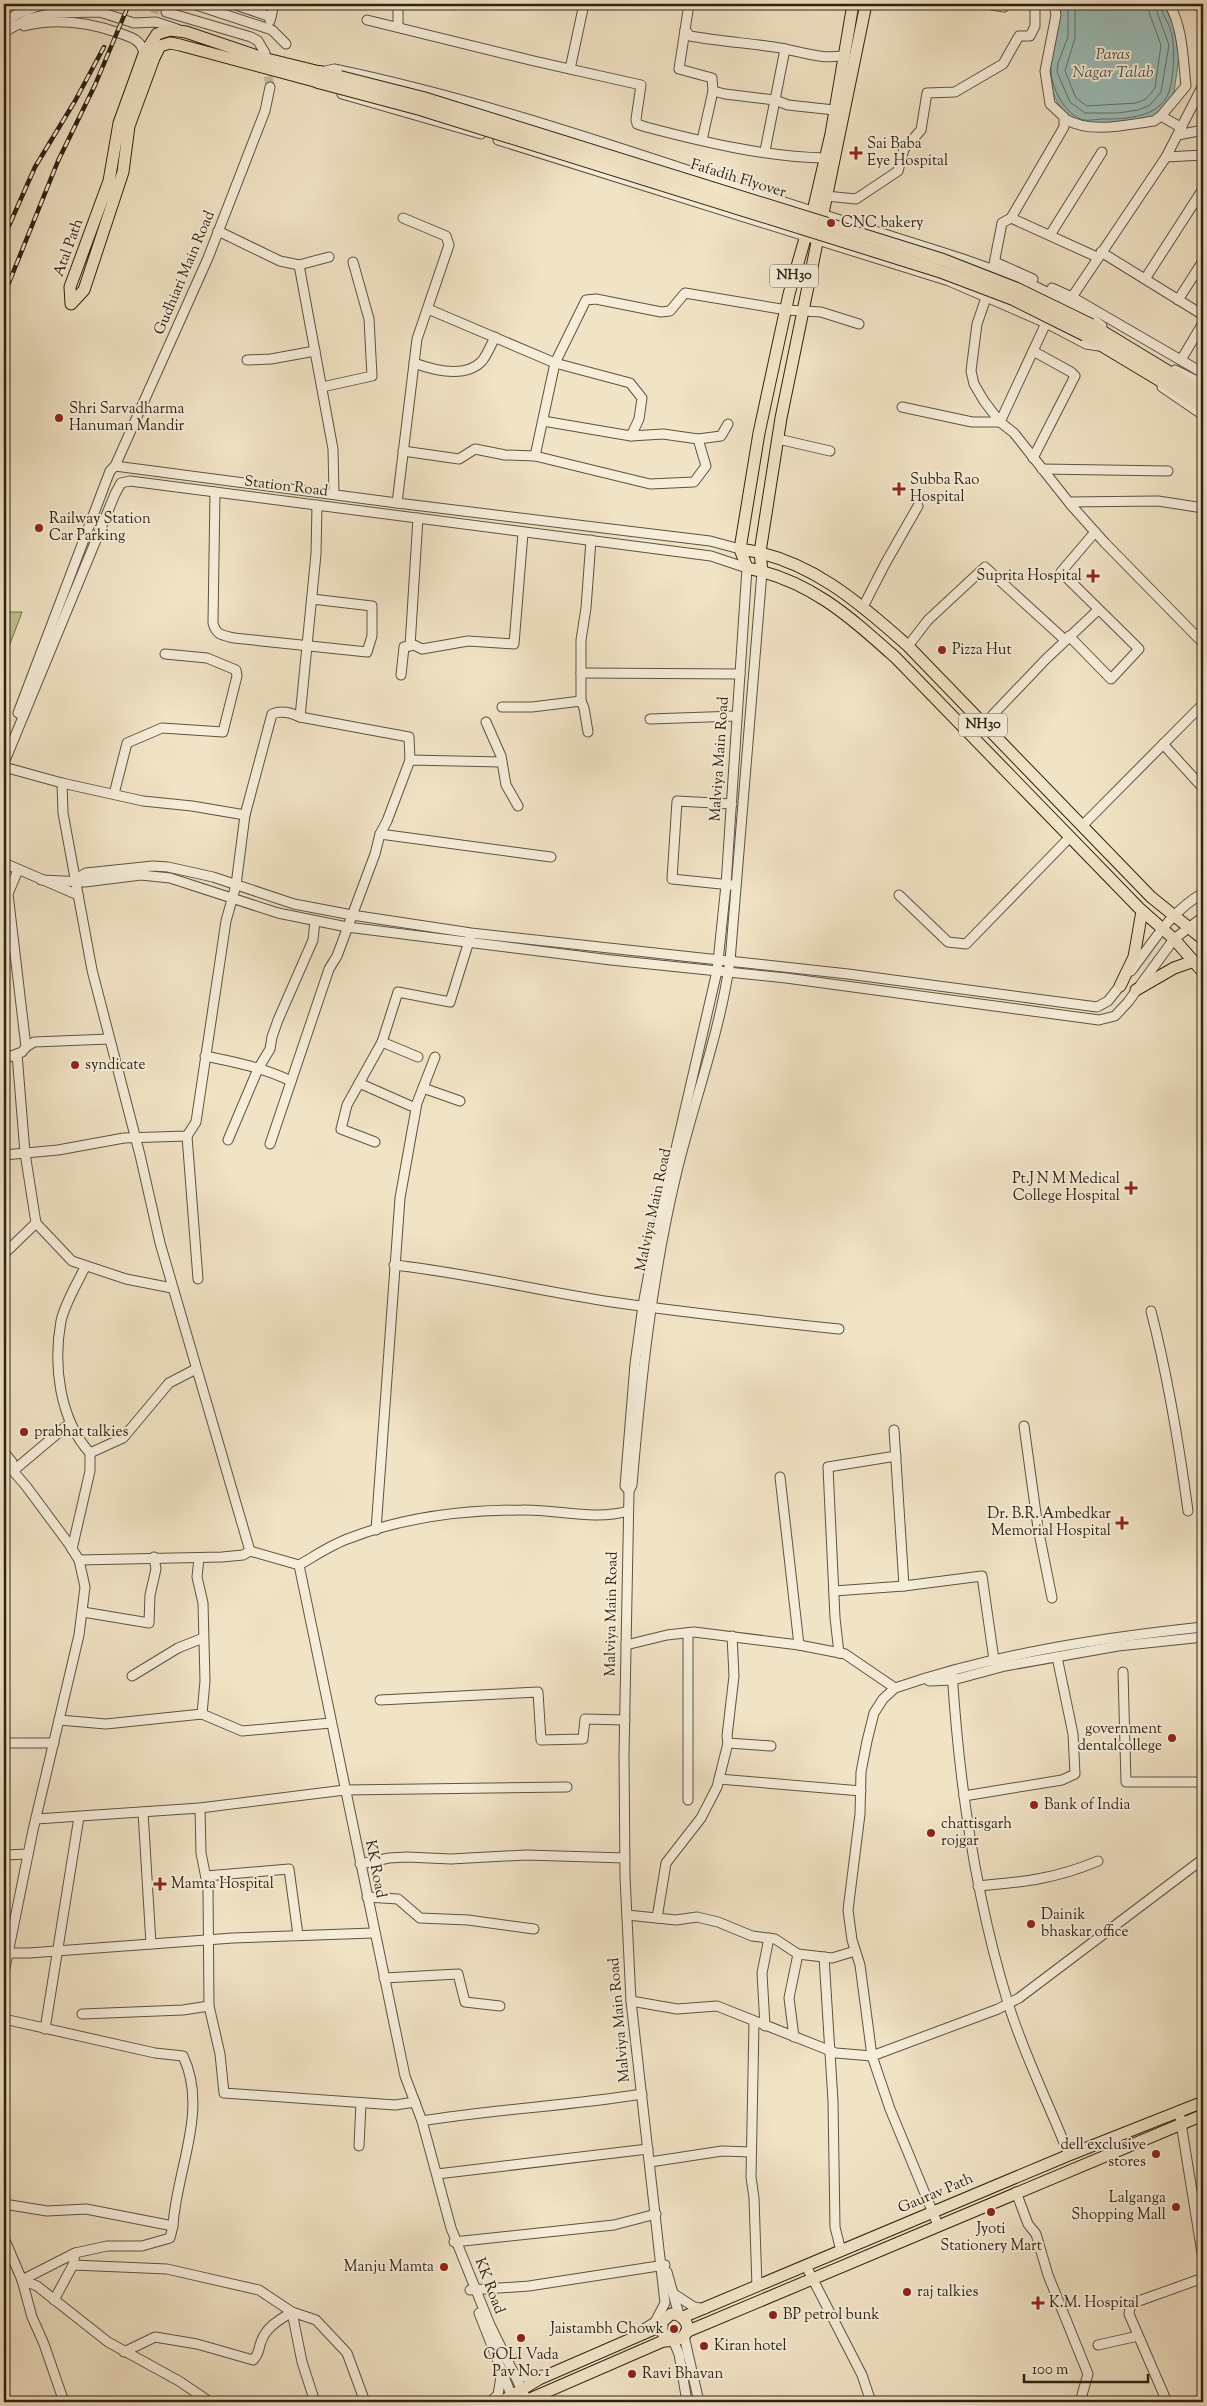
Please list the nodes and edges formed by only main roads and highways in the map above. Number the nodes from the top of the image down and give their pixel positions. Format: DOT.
graph roads {
  1 [pos="853,4"];
  2 [pos="866,4"];
  3 [pos="319,77"];
  4 [pos="817,213"];
  5 [pos="811,239"];
  6 [pos="1088,330"];
  7 [pos="1137,357"];
  8 [pos="1174,382"];
  9 [pos="1203,393"];
  10 [pos="1203,406"];
  11 [pos="740,549"];
  12 [pos="760,552"];
  13 [pos="762,572"];
  14 [pos="1142,911"];
  15 [pos="1203,939"];
  16 [pos="1194,961"];
  17 [pos="1203,972"];
  18 [pos="1120,986"];
  19 [pos="1136,990"];
  20 [pos="1203,2102"];
  21 [pos="1203,2114"];
  22 [pos="681,2316"];
  23 [pos="661,2326"];
  24 [pos="678,2337"];
  25 [pos="513,2399"];
  26 [pos="501,2402"];
  27 [pos="525,2402"];
  1 -- 4 [label="main road, NH30"];
  2 -- 4 [label="main road, NH30"];
  3 -- 3 [label="main road, Atal Path"];
  3 -- 6 [label="highway, Fafadih Flyover, bridge"];
  4 -- 5 [label="main road, NH30"];
  5 -- 11 [label="main road, NH30"];
  5 -- 12 [label="main road, NH30"];
  6 -- 7 [label="highway, Fafadih Flyover"];
  6 -- 7 [label="highway, Fafadih Flyover"];
  7 -- 8 [label="highway"];
  8 -- 9 [label="highway"];
  8 -- 10 [label="highway"];
  11 -- 12 [label="main road, NH30"];
  11 -- 13 [label="main road, Malviya Main Road / NH30"];
  12 -- 13 [label="main road"];
  12 -- 15 [label="main road, NH30"];
  13 -- 14 [label="main road, NH30"];
  14 -- 16 [label="main road, NH30"];
  14 -- 18 [label="main road"];
  16 -- 17 [label="main road, NH30"];
  16 -- 19 [label="main road"];
  20 -- 22 [label="main road, Gaurav Path"];
  21 -- 24 [label="main road"];
  22 -- 23 [label="main road"];
  22 -- 24 [label="main road"];
  23 -- 24 [label="main road"];
  23 -- 25 [label="main road"];
  24 -- 27 [label="main road"];
  25 -- 26 [label="main road"];
}
